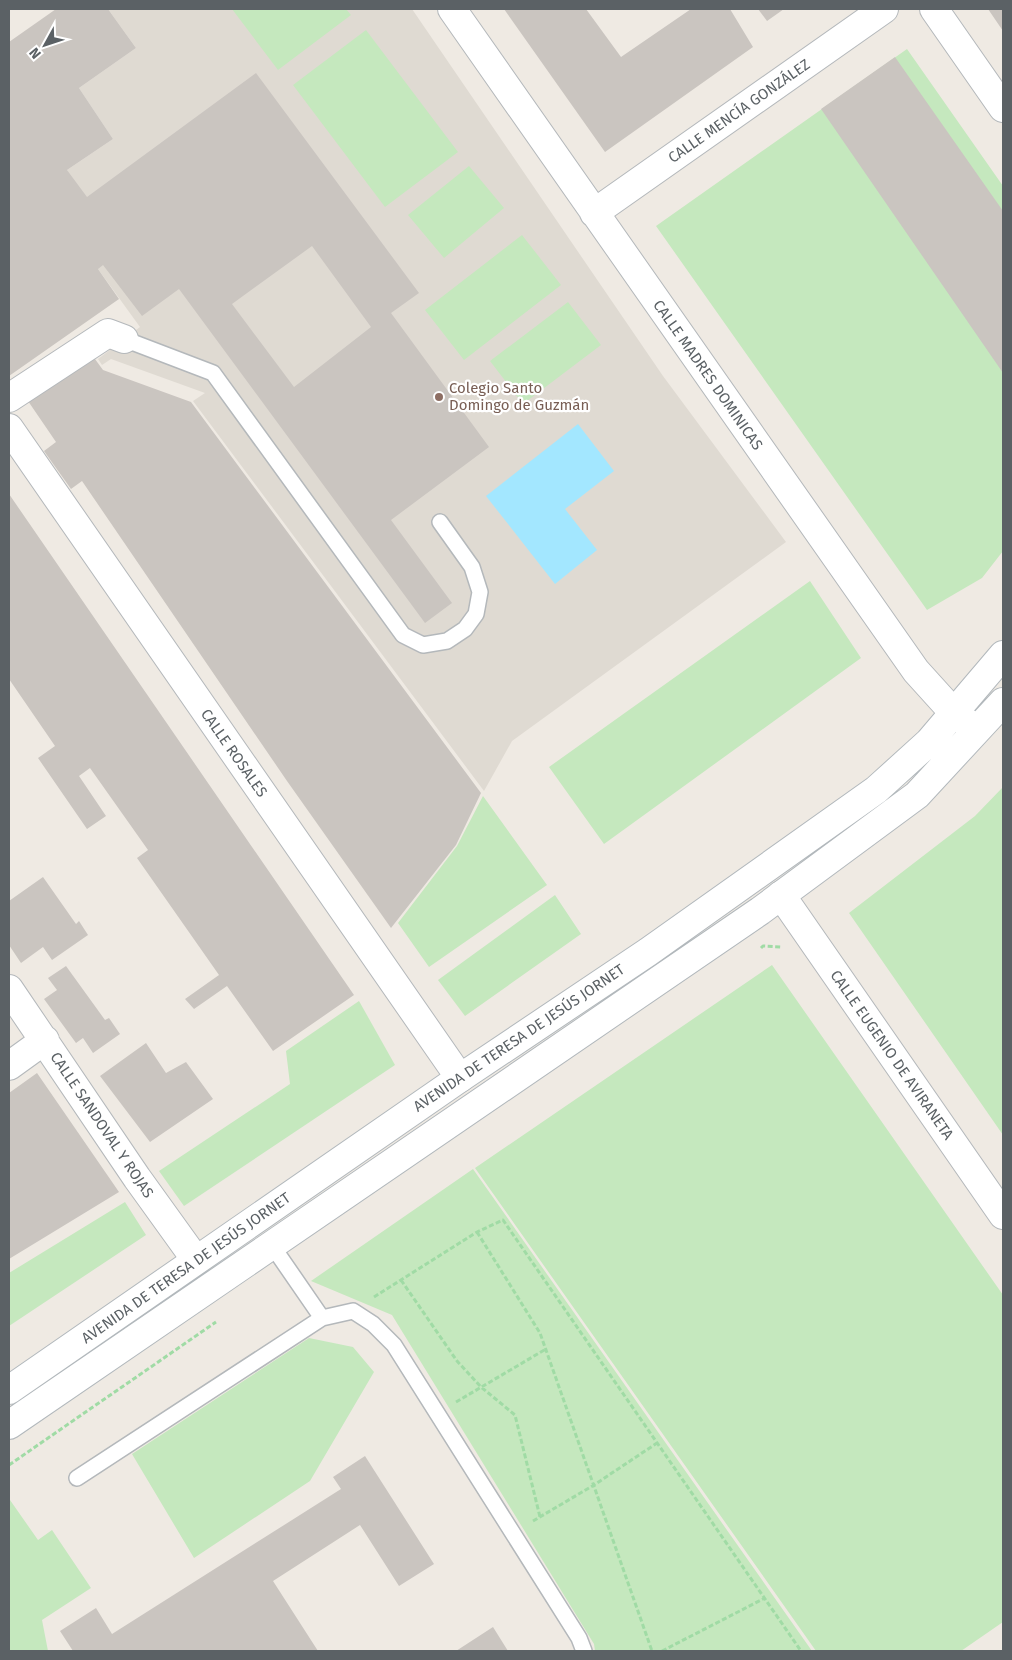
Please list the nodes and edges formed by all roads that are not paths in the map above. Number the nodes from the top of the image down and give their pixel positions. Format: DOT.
graph roads {
  1 [pos="452,9"];
  2 [pos="884,9"];
  3 [pos="934,9"];
  4 [pos="1003,108"];
  5 [pos="594,214"];
  6 [pos="124,339"];
  7 [pos="9,398"];
  8 [pos="9,428"];
  9 [pos="440,522"];
  10 [pos="1003,656"];
  11 [pos="1003,702"];
  12 [pos="954,713"];
  13 [pos="977,730"];
  14 [pos="781,895"];
  15 [pos="9,989"];
  16 [pos="45,1040"];
  17 [pos="9,1066"];
  18 [pos="460,1078"];
  19 [pos="1003,1215"];
  20 [pos="271,1244"];
  21 [pos="196,1260"];
  22 [pos="322,1318"];
  23 [pos="9,1390"];
  24 [pos="9,1425"];
  25 [pos="77,1478"];
  26 [pos="584,1651"];
  1 -- 5 [label="street, CALLE MADRES DOMINICAS"];
  2 -- 5 [label="street, CALLE MENCÍA GONZÁLEZ"];
  3 -- 4 [label="street"];
  5 -- 12 [label="street, CALLE MADRES DOMINICAS"];
  6 -- 7 [label="street"];
  6 -- 9 [label="lane"];
  8 -- 18 [label="street, CALLE ROSALES"];
  10 -- 12 [label="street, AVENIDA DE TERESA DE JESÚS JORNET"];
  11 -- 13 [label="street, AVENIDA DE TERESA DE JESÚS JORNET"];
  12 -- 13 [label="street, CALLE MADRES DOMINICAS"];
  12 -- 18 [label="street, AVENIDA DE TERESA DE JESÚS JORNET"];
  13 -- 14 [label="street, AVENIDA DE TERESA DE JESÚS JORNET"];
  14 -- 19 [label="street, CALLE EUGENIO DE AVIRANETA"];
  14 -- 20 [label="street, AVENIDA DE TERESA DE JESÚS JORNET"];
  15 -- 16 [label="street, CALLE SANDOVAL Y ROJAS"];
  16 -- 17 [label="street"];
  16 -- 21 [label="street, CALLE SANDOVAL Y ROJAS"];
  18 -- 21 [label="street, AVENIDA DE TERESA DE JESÚS JORNET"];
  20 -- 22 [label="lane"];
  20 -- 24 [label="street, AVENIDA DE TERESA DE JESÚS JORNET"];
  21 -- 23 [label="street, AVENIDA DE TERESA DE JESÚS JORNET"];
  22 -- 25 [label="lane"];
  22 -- 26 [label="lane"];
}
